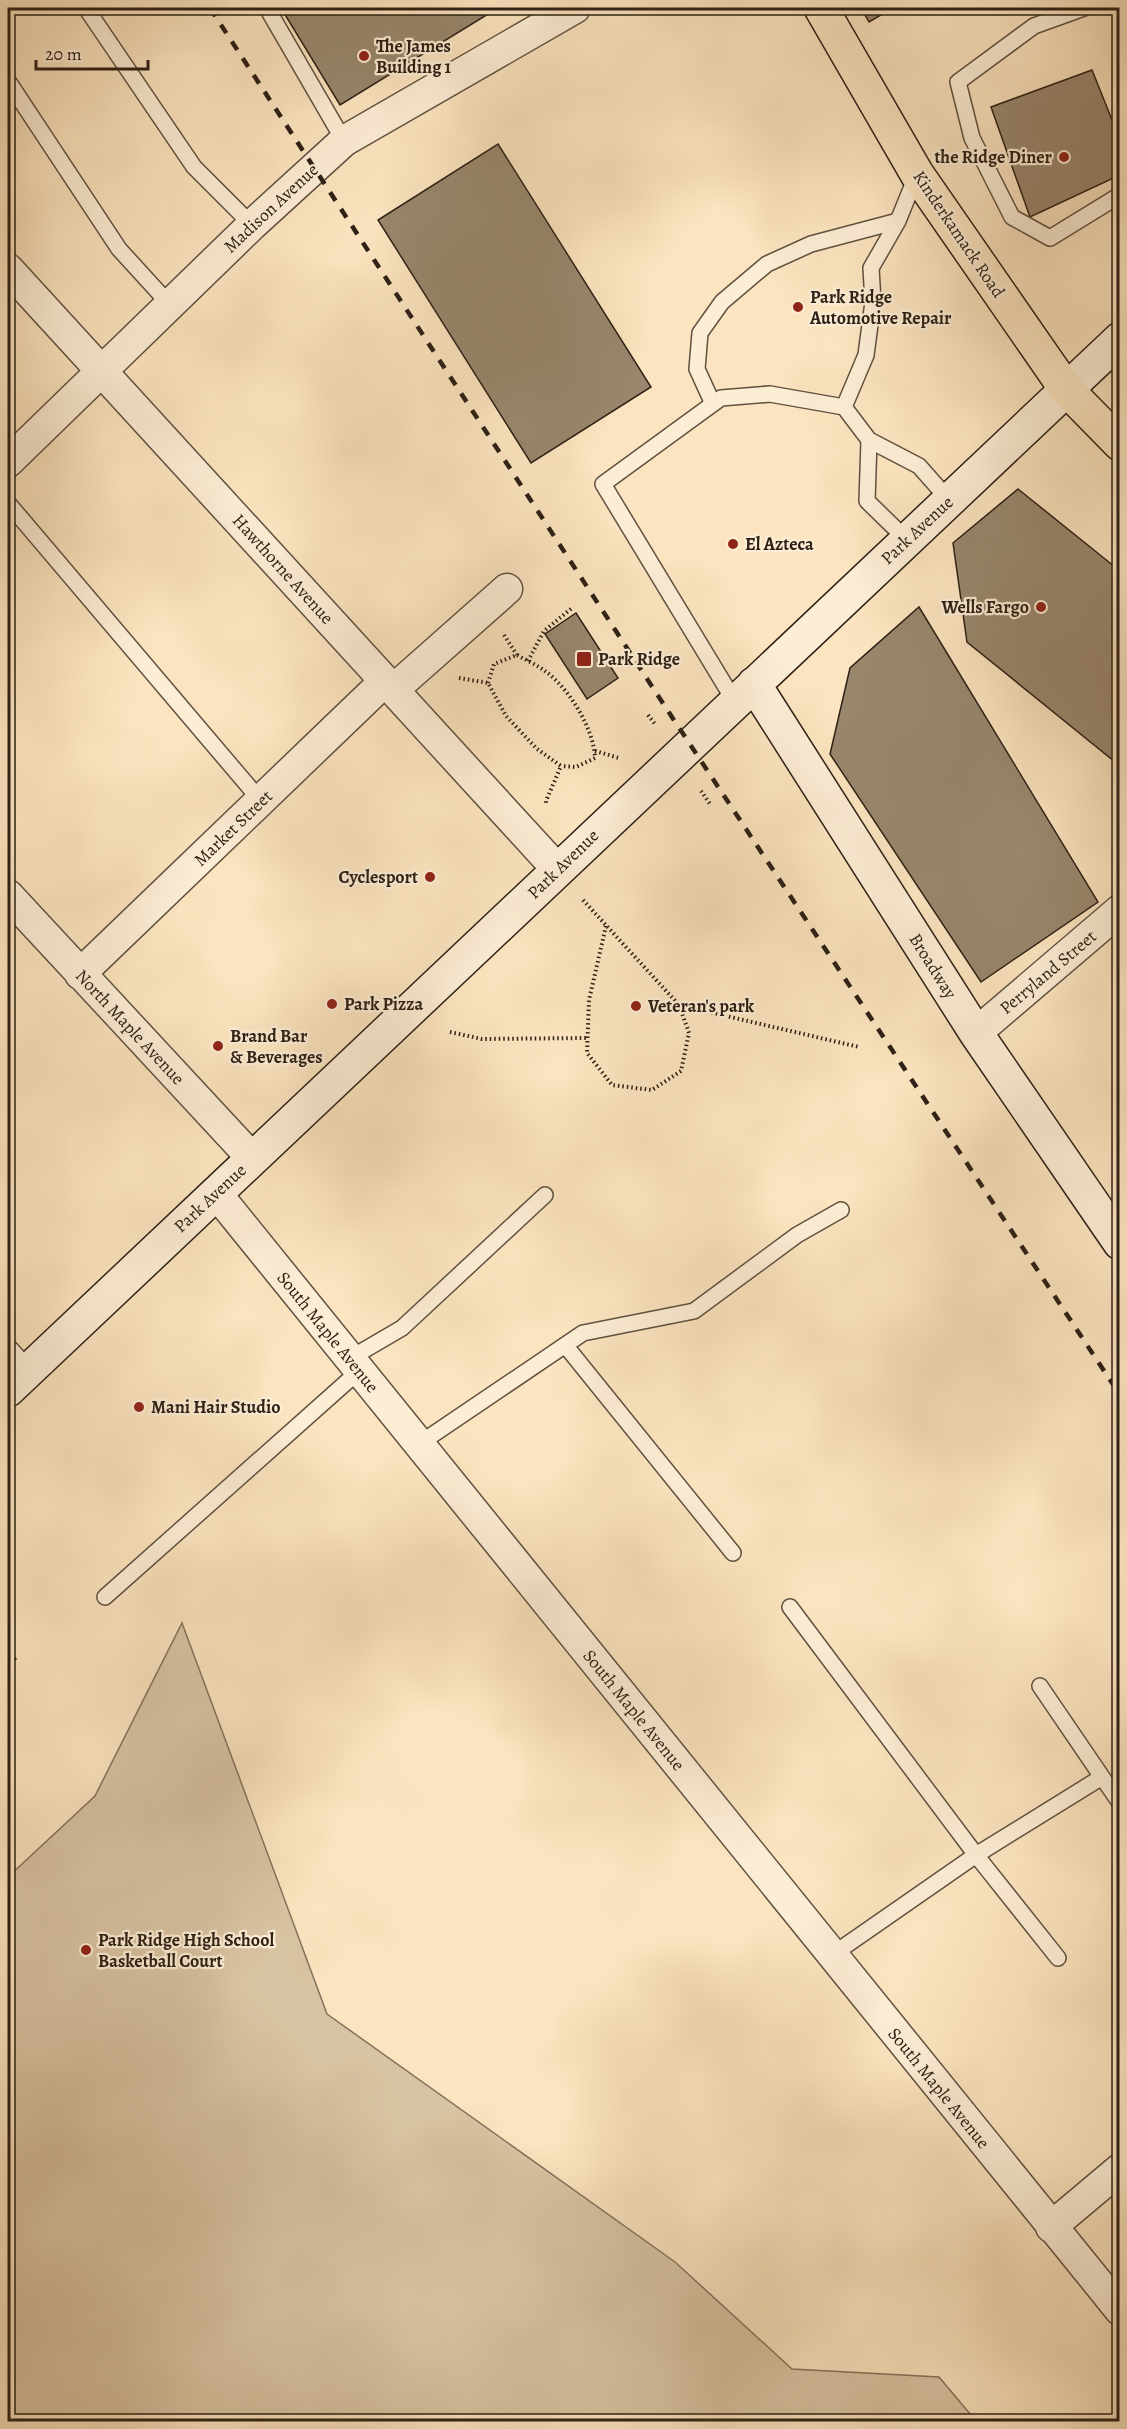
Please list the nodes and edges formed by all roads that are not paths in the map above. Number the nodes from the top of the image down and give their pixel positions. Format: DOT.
graph roads {
  1 [pos="86,8"];
  2 [pos="267,8"];
  3 [pos="575,8"];
  4 [pos="821,8"];
  5 [pos="1084,8"];
  6 [pos="1117,8"];
  7 [pos="1119,13"];
  8 [pos="8,81"];
  9 [pos="344,141"];
  10 [pos="917,174"];
  11 [pos="1119,195"];
  12 [pos="898,221"];
  13 [pos="252,225"];
  14 [pos="8,269"];
  15 [pos="171,306"];
  16 [pos="1119,339"];
  17 [pos="102,373"];
  18 [pos="1066,389"];
  19 [pos="713,404"];
  20 [pos="844,407"];
  21 [pos="869,440"];
  22 [pos="1119,444"];
  23 [pos="8,462"];
  24 [pos="949,500"];
  25 [pos="8,503"];
  26 [pos="907,540"];
  27 [pos="507,589"];
  28 [pos="389,686"];
  29 [pos="744,693"];
  30 [pos="261,801"];
  31 [pos="558,870"];
  32 [pos="8,896"];
  33 [pos="1119,910"];
  34 [pos="81,974"];
  35 [pos="976,1033"];
  36 [pos="252,1158"];
  37 [pos="216,1193"];
  38 [pos="545,1195"];
  39 [pos="841,1210"];
  40 [pos="1119,1243"];
  41 [pos="565,1345"];
  42 [pos="354,1365"];
  43 [pos="15,1368"];
  44 [pos="419,1444"];
  45 [pos="733,1553"];
  46 [pos="105,1597"];
  47 [pos="790,1607"];
  48 [pos="1040,1686"];
  49 [pos="1102,1777"];
  50 [pos="1119,1803"];
  51 [pos="976,1855"];
  52 [pos="832,1955"];
  53 [pos="1058,1958"];
  54 [pos="1119,2169"];
  55 [pos="1052,2227"];
  56 [pos="1119,2310"];
  1 -- 13 [label="lane"];
  2 -- 9 [label="lane"];
  3 -- 9 [label="street, Madison Avenue"];
  4 -- 10 [label="main road, Kinderkamack Road"];
  5 -- 11 [label="lane"];
  6 -- 7 [label="lane"];
  8 -- 15 [label="lane"];
  9 -- 13 [label="street, Madison Avenue"];
  10 -- 12 [label="lane"];
  10 -- 18 [label="main road, Kinderkamack Road"];
  12 -- 19 [label="lane"];
  12 -- 20 [label="lane"];
  13 -- 15 [label="street, Madison Avenue"];
  14 -- 17 [label="street, Hawthorne Avenue"];
  15 -- 17 [label="street, Madison Avenue"];
  16 -- 18 [label="street, Park Avenue"];
  17 -- 23 [label="street, Madison Avenue"];
  17 -- 28 [label="street, Hawthorne Avenue"];
  18 -- 22 [label="main road, Kinderkamack Road"];
  18 -- 24 [label="street, Park Avenue"];
  19 -- 20 [label="lane"];
  19 -- 29 [label="lane"];
  20 -- 21 [label="lane"];
  21 -- 24 [label="lane"];
  21 -- 26 [label="lane"];
  24 -- 26 [label="street, Park Avenue"];
  25 -- 30 [label="lane"];
  26 -- 29 [label="street, Park Avenue"];
  27 -- 28 [label="street, Market Street"];
  28 -- 30 [label="street, Market Street"];
  28 -- 31 [label="street, Hawthorne Avenue"];
  29 -- 31 [label="street, Park Avenue"];
  29 -- 35 [label="street, Broadway"];
  30 -- 34 [label="street, Market Street"];
  31 -- 36 [label="street, Park Avenue"];
  32 -- 34 [label="street, North Maple Avenue"];
  33 -- 35 [label="street, Perryland Street"];
  34 -- 36 [label="street, North Maple Avenue"];
  35 -- 40 [label="street, Broadway"];
  36 -- 37 [label="street, Park Avenue"];
  37 -- 42 [label="street, South Maple Avenue"];
  37 -- 43 [label="street, Park Avenue"];
  38 -- 42 [label="lane"];
  39 -- 41 [label="lane"];
  41 -- 44 [label="lane"];
  41 -- 45 [label="lane"];
  42 -- 44 [label="street, South Maple Avenue"];
  42 -- 46 [label="lane"];
  44 -- 52 [label="street, South Maple Avenue"];
  47 -- 51 [label="lane"];
  48 -- 49 [label="lane"];
  49 -- 50 [label="lane"];
  49 -- 51 [label="lane"];
  51 -- 52 [label="lane"];
  51 -- 53 [label="lane"];
  52 -- 55 [label="street, South Maple Avenue"];
  54 -- 55 [label="street"];
  55 -- 56 [label="street, South Maple Avenue"];
}
